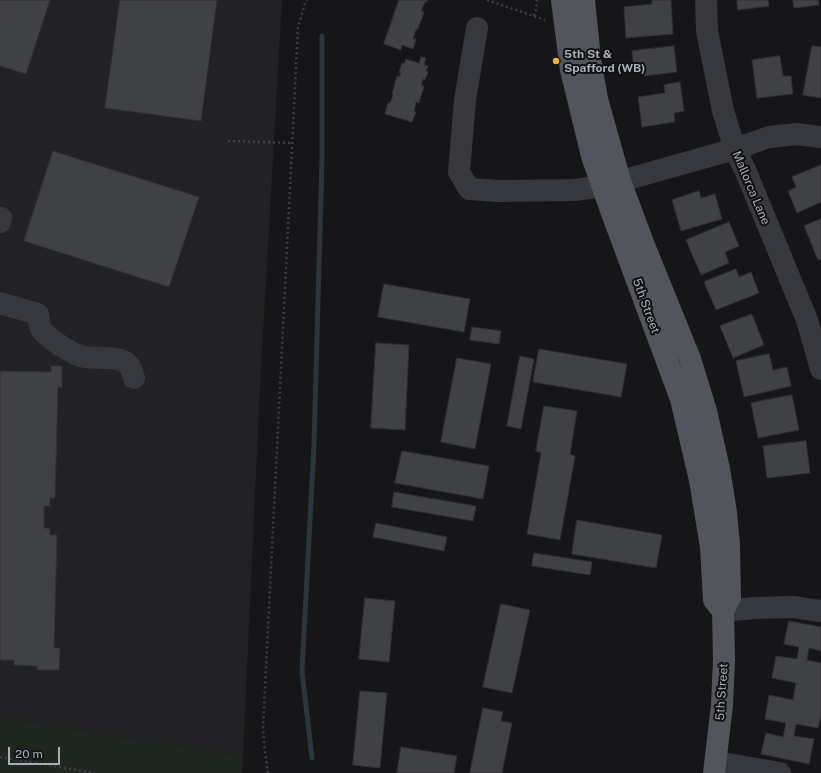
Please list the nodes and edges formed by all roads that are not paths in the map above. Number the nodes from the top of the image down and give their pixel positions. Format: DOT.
graph roads {
  1 [pos="562,0"];
  2 [pos="584,0"];
  3 [pos="706,0"];
  4 [pos="477,28"];
  5 [pos="821,137"];
  6 [pos="735,149"];
  7 [pos="612,184"];
  8 [pos="0,303"];
  9 [pos="821,369"];
  10 [pos="134,378"];
  11 [pos="723,611"];
  12 [pos="821,611"];
  13 [pos="715,768"];
  14 [pos="780,773"];
  1 -- 7 [label="main road, 5th Street"];
  2 -- 7 [label="main road, 5th Street"];
  3 -- 6 [label="street, Mallorca Lane"];
  4 -- 7 [label="street"];
  5 -- 6 [label="street"];
  6 -- 7 [label="street"];
  6 -- 9 [label="street, Mallorca Lane"];
  7 -- 11 [label="main road, 5th Street"];
  8 -- 10 [label="street"];
  11 -- 12 [label="street"];
  11 -- 13 [label="main road, 5th Street"];
  13 -- 14 [label="street"];
}
